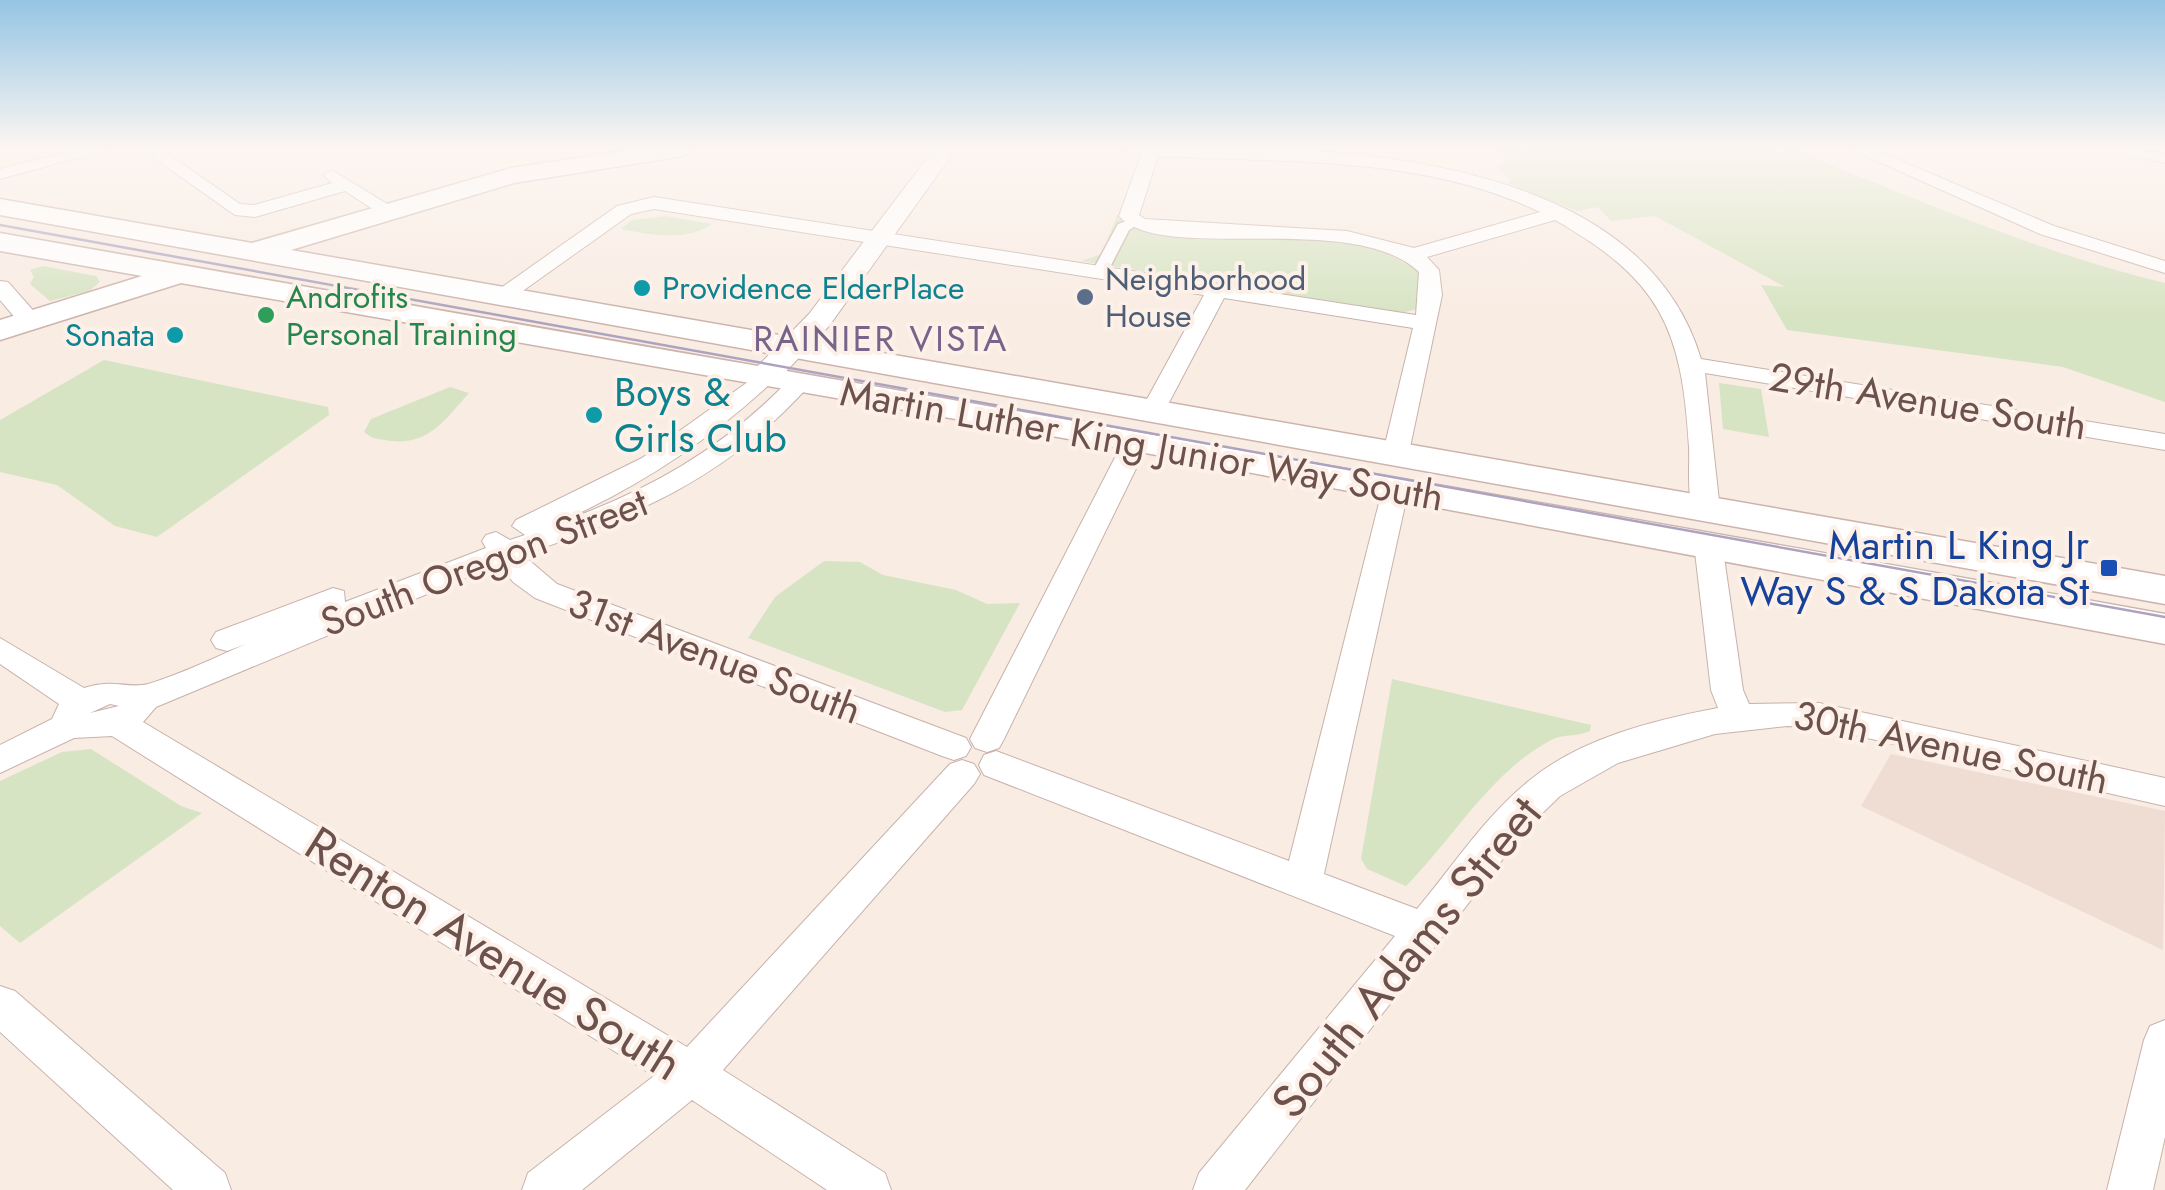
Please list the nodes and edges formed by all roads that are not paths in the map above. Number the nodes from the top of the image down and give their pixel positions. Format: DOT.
graph roads {
  1 [pos="229,205"];
  2 [pos="272,205"];
  3 [pos="378,205"];
  4 [pos="407,205"];
  5 [pos="912,205"];
  6 [pos="921,205"];
  7 [pos="1133,205"];
  8 [pos="1536,205"];
  9 [pos="1981,205"];
  10 [pos="0,207"];
  11 [pos="387,210"];
  12 [pos="1558,213"];
  13 [pos="1135,222"];
  14 [pos="892,238"];
  15 [pos="0,242"];
  16 [pos="254,251"];
  17 [pos="1413,254"];
  18 [pos="2165,267"];
  19 [pos="1100,272"];
  20 [pos="178,274"];
  21 [pos="0,287"];
  22 [pos="1216,293"];
  23 [pos="502,296"];
  24 [pos="30,321"];
  25 [pos="1426,323"];
  26 [pos="0,330"];
  27 [pos="1691,364"];
  28 [pos="794,366"];
  29 [pos="1144,426"];
  30 [pos="2165,442"];
  31 [pos="1396,472"];
  32 [pos="1707,526"];
  33 [pos="498,546"];
  34 [pos="2165,590"];
  35 [pos="2165,630"];
  36 [pos="0,650"];
  37 [pos="128,704"];
  38 [pos="76,713"];
  39 [pos="1737,714"];
  40 [pos="975,756"];
  41 [pos="0,760"];
  42 [pos="2165,792"];
  43 [pos="1302,886"];
  44 [pos="1426,930"];
  45 [pos="0,1004"];
  46 [pos="2165,1040"];
  47 [pos="691,1074"];
  48 [pos="208,1190"];
  49 [pos="545,1190"];
  50 [pos="868,1190"];
  51 [pos="1216,1190"];
  52 [pos="2130,1190"];
  1 -- 2 [label="street"];
  3 -- 11 [label="street"];
  4 -- 11 [label="main road"];
  5 -- 14 [label="street"];
  6 -- 14 [label="street"];
  7 -- 13 [label="street"];
  8 -- 12 [label="street"];
  9 -- 18 [label="street"];
  10 -- 16 [label="main road, Martin Luther King Junior Way South"];
  11 -- 16 [label="main road"];
  12 -- 17 [label="street"];
  12 -- 27 [label="street"];
  13 -- 17 [label="street"];
  13 -- 19 [label="street"];
  14 -- 19 [label="street"];
  14 -- 23 [label="street"];
  14 -- 28 [label="street"];
  15 -- 20 [label="main road, Martin Luther King Junior Way South"];
  16 -- 20 [label="main road"];
  16 -- 23 [label="main road, Martin Luther King Junior Way South"];
  17 -- 25 [label="street"];
  19 -- 22 [label="street"];
  20 -- 24 [label="main road"];
  20 -- 28 [label="main road, Martin Luther King Junior Way South"];
  21 -- 24 [label="street"];
  22 -- 25 [label="street"];
  22 -- 29 [label="street"];
  23 -- 28 [label="main road, Martin Luther King Junior Way South"];
  24 -- 26 [label="main road"];
  25 -- 31 [label="street"];
  27 -- 30 [label="street, 29th Avenue South"];
  27 -- 32 [label="street"];
  28 -- 29 [label="main road, Martin Luther King Junior Way South"];
  28 -- 33 [label="street, South Oregon Street"];
  29 -- 31 [label="main road, Martin Luther King Junior Way South"];
  29 -- 40 [label="street"];
  31 -- 32 [label="main road, Martin Luther King Junior Way South"];
  31 -- 43 [label="street"];
  32 -- 34 [label="main road, Martin Luther King Junior Way South"];
  32 -- 35 [label="main road, Martin Luther King Junior Way South"];
  32 -- 39 [label="street"];
  33 -- 37 [label="street, South Oregon Street"];
  33 -- 40 [label="street, 31st Avenue South"];
  36 -- 38 [label="street"];
  37 -- 38 [label="street"];
  37 -- 47 [label="street, Renton Avenue South"];
  38 -- 41 [label="street"];
  39 -- 42 [label="street, 30th Avenue South"];
  39 -- 44 [label="street, South Adams Street"];
  40 -- 43 [label="street, 31st Avenue South"];
  40 -- 47 [label="street"];
  43 -- 44 [label="street, 31st Avenue South"];
  44 -- 51 [label="street, South Adams Street"];
  45 -- 48 [label="street"];
  46 -- 52 [label="street"];
  47 -- 49 [label="street"];
  47 -- 50 [label="street, Renton Avenue South"];
}
